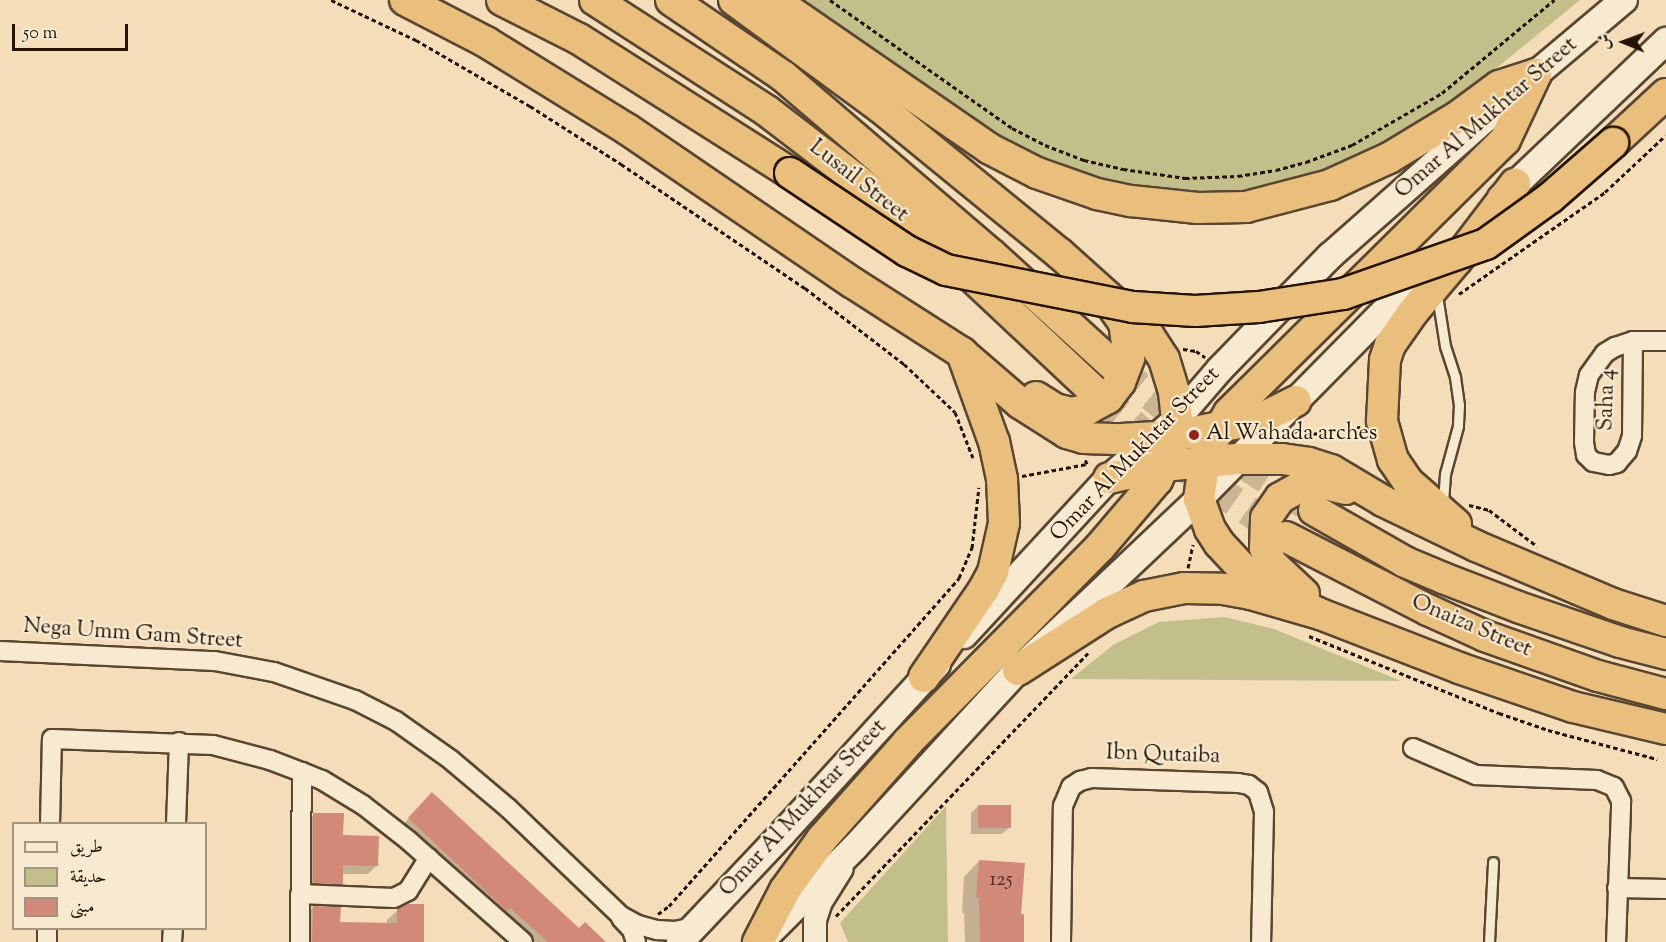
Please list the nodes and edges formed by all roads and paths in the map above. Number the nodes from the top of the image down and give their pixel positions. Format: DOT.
graph roads {
  1 [pos="331,0"];
  2 [pos="405,0"];
  3 [pos="502,0"];
  4 [pos="595,0"];
  5 [pos="671,0"];
  6 [pos="734,0"];
  7 [pos="774,0"];
  8 [pos="830,0"];
  9 [pos="1554,0"];
  10 [pos="1624,0"];
  11 [pos="1607,9"];
  12 [pos="1666,41"];
  13 [pos="1536,74"];
  14 [pos="1666,94"];
  15 [pos="1666,135"];
  16 [pos="1515,184"];
  17 [pos="1105,294"];
  18 [pos="1438,298"];
  19 [pos="1634,341"];
  20 [pos="1666,341"];
  21 [pos="962,353"];
  22 [pos="1164,359"];
  23 [pos="1116,368"];
  24 [pos="1220,369"];
  25 [pos="990,375"];
  26 [pos="1097,394"];
  27 [pos="1287,409"];
  28 [pos="1383,423"];
  29 [pos="1218,428"];
  30 [pos="1170,431"];
  31 [pos="1097,438"];
  32 [pos="1237,459"];
  33 [pos="1204,461"];
  34 [pos="975,464"];
  35 [pos="1163,466"];
  36 [pos="1109,478"];
  37 [pos="991,480"];
  38 [pos="1199,499"];
  39 [pos="1383,501"];
  40 [pos="1443,502"];
  41 [pos="1314,510"];
  42 [pos="1286,537"];
  43 [pos="1476,546"];
  44 [pos="1544,552"];
  45 [pos="1666,621"];
  46 [pos="1310,624"];
  47 [pos="1096,645"];
  48 [pos="0,651"];
  49 [pos="1666,654"];
  50 [pos="1018,670"];
  51 [pos="924,677"];
  52 [pos="1666,694"];
  53 [pos="1666,729"];
  54 [pos="179,742"];
  55 [pos="1413,748"];
  56 [pos="1657,759"];
  57 [pos="302,772"];
  58 [pos="50,822"];
  59 [pos="176,822"];
  60 [pos="855,847"];
  61 [pos="429,858"];
  62 [pos="1493,862"];
  63 [pos="1617,888"];
  64 [pos="1666,889"];
  65 [pos="300,894"];
  66 [pos="614,909"];
  67 [pos="647,915"];
  68 [pos="687,935"];
  69 [pos="814,941"];
  70 [pos="300,942"];
  71 [pos="523,942"];
  72 [pos="636,942"];
  73 [pos="759,942"];
  74 [pos="1061,942"];
  75 [pos="1261,942"];
  76 [pos="1489,942"];
  77 [pos="1616,942"];
  1 -- 34 [label="path"];
  2 -- 21 [label="highway"];
  3 -- 14 [label="highway, bridge"];
  4 -- 26 [label="highway, Lusail Street"];
  5 -- 23 [label="highway, Lusail Street"];
  6 -- 17 [label="highway"];
  7 -- 13 [label="highway"];
  8 -- 9 [label="path"];
  10 -- 11 [label="main road, Omar Al Mukhtar Street"];
  11 -- 13 [label="main road, Omar Al Mukhtar Street"];
  12 -- 16 [label="main road"];
  13 -- 24 [label="main road, Omar Al Mukhtar Street"];
  13 -- 29 [label="highway"];
  15 -- 18 [label="path"];
  16 -- 18 [label="highway"];
  16 -- 27 [label="main road"];
  17 -- 22 [label="highway"];
  17 -- 25 [label="highway"];
  18 -- 28 [label="highway"];
  18 -- 40 [label="lane"];
  19 -- 19 [label="street, Saha 4"];
  19 -- 20 [label="street, Saha 4"];
  21 -- 25 [label="highway"];
  21 -- 37 [label="highway"];
  22 -- 24 [label="path"];
  22 -- 30 [label="highway"];
  24 -- 30 [label="main road, Omar Al Mukhtar Street"];
  25 -- 31 [label="highway"];
  27 -- 28 [label="path"];
  27 -- 29 [label="highway"];
  27 -- 32 [label="main road"];
  28 -- 40 [label="highway"];
  29 -- 30 [label="highway"];
  29 -- 33 [label="highway"];
  30 -- 31 [label="highway"];
  30 -- 35 [label="highway"];
  30 -- 36 [label="main road, Omar Al Mukhtar Street"];
  31 -- 37 [label="path"];
  32 -- 33 [label="highway"];
  32 -- 38 [label="main road"];
  32 -- 39 [label="highway"];
  33 -- 35 [label="highway"];
  33 -- 38 [label="highway"];
  35 -- 36 [label="highway"];
  35 -- 73 [label="highway"];
  36 -- 51 [label="main road, Omar Al Mukhtar Street"];
  37 -- 51 [label="highway"];
  37 -- 67 [label="path"];
  38 -- 46 [label="highway"];
  38 -- 50 [label="main road"];
  39 -- 43 [label="highway"];
  39 -- 46 [label="highway"];
  40 -- 43 [label="highway"];
  40 -- 44 [label="path"];
  41 -- 49 [label="highway, Onaiza Street"];
  42 -- 52 [label="highway, Onaiza Street"];
  43 -- 45 [label="highway"];
  46 -- 50 [label="highway"];
  46 -- 53 [label="highway"];
  46 -- 56 [label="path"];
  47 -- 69 [label="path"];
  48 -- 66 [label="street, Nega Umm Gam Street"];
  50 -- 60 [label="main road"];
  51 -- 68 [label="main road, Omar Al Mukhtar Street"];
  54 -- 57 [label="street"];
  54 -- 58 [label="street"];
  54 -- 59 [label="street"];
  55 -- 63 [label="street"];
  57 -- 61 [label="street"];
  57 -- 65 [label="street"];
  60 -- 69 [label="street"];
  60 -- 73 [label="main road"];
  61 -- 65 [label="street"];
  61 -- 71 [label="street"];
  62 -- 76 [label="lane"];
  63 -- 64 [label="street"];
  63 -- 77 [label="street"];
  65 -- 70 [label="street"];
  66 -- 68 [label="street, Nega Umm Gam Street"];
  66 -- 72 [label="street, Nega Umm Gam Street"];
  74 -- 75 [label="street, Ibn Qutaiba"];
}
